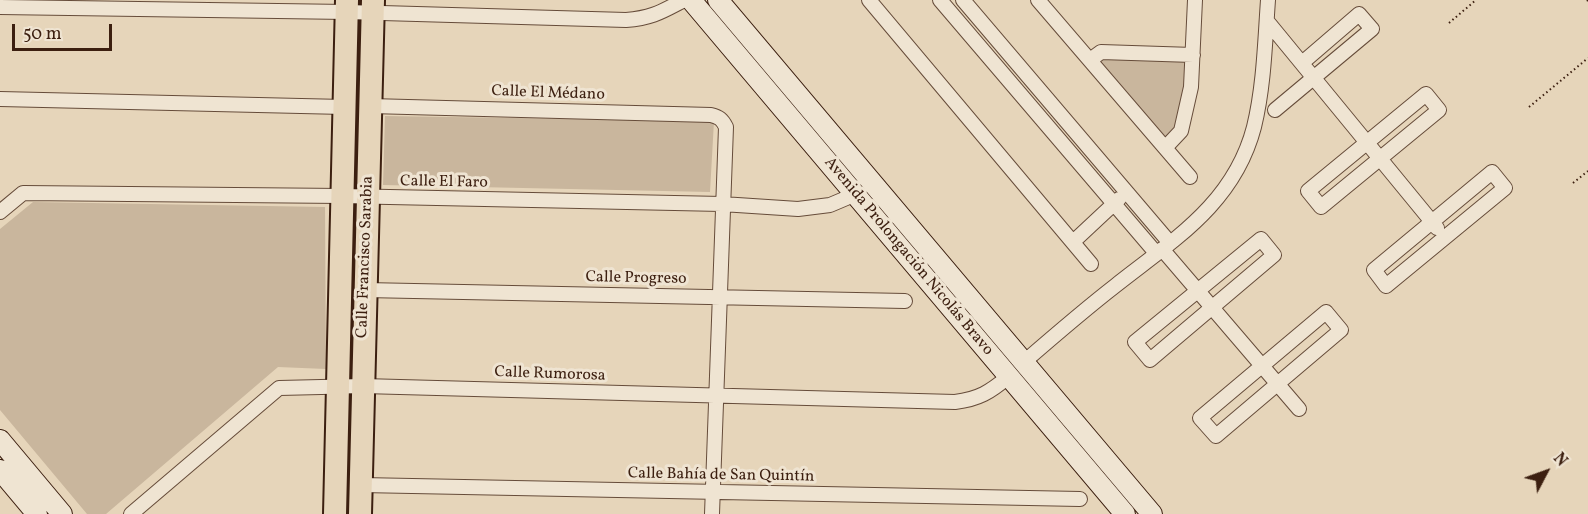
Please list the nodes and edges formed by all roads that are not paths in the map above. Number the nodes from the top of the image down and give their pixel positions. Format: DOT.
graph roads {
  1 [pos="684,0"];
  2 [pos="691,0"];
  3 [pos="718,0"];
  4 [pos="869,0"];
  5 [pos="940,0"];
  6 [pos="963,0"];
  7 [pos="1038,0"];
  8 [pos="1195,0"];
  9 [pos="1268,0"];
  10 [pos="347,6"];
  11 [pos="0,7"];
  12 [pos="373,7"];
  13 [pos="1267,21"];
  14 [pos="1192,55"];
  15 [pos="1090,60"];
  16 [pos="1302,63"];
  17 [pos="1314,78"];
  18 [pos="0,99"];
  19 [pos="344,106"];
  20 [pos="370,106"];
  21 [pos="1275,110"];
  22 [pos="1367,142"];
  23 [pos="1165,148"];
  24 [pos="1380,159"];
  25 [pos="1190,177"];
  26 [pos="1124,189"];
  27 [pos="855,194"];
  28 [pos="342,196"];
  29 [pos="368,198"];
  30 [pos="1111,201"];
  31 [pos="722,204"];
  32 [pos="0,212"];
  33 [pos="1432,222"];
  34 [pos="1070,238"];
  35 [pos="1445,238"];
  36 [pos="1163,248"];
  37 [pos="1091,264"];
  38 [pos="365,290"];
  39 [pos="1198,291"];
  40 [pos="719,297"];
  41 [pos="905,301"];
  42 [pos="1212,308"];
  43 [pos="1024,362"];
  44 [pos="1262,366"];
  45 [pos="1008,377"];
  46 [pos="1277,384"];
  47 [pos="337,386"];
  48 [pos="363,386"];
  49 [pos="717,396"];
  50 [pos="1299,410"];
  51 [pos="0,440"];
  52 [pos="0,470"];
  53 [pos="360,485"];
  54 [pos="712,492"];
  55 [pos="1080,499"];
  56 [pos="37,514"];
  57 [pos="62,514"];
  58 [pos="131,514"];
  59 [pos="335,514"];
  60 [pos="360,514"];
  61 [pos="712,514"];
  62 [pos="1125,514"];
  63 [pos="1152,514"];
  1 -- 12 [label="street"];
  2 -- 27 [label="main road, Avenida Prolongación Nicolás Bravo"];
  3 -- 43 [label="main road, Avenida Prolongación Nicolás Bravo"];
  4 -- 34 [label="street"];
  5 -- 30 [label="street"];
  6 -- 26 [label="street"];
  7 -- 15 [label="street"];
  8 -- 14 [label="street"];
  9 -- 13 [label="street"];
  10 -- 11 [label="street"];
  10 -- 12 [label="street"];
  10 -- 19 [label="main road, Calle Francisco Sarabia"];
  12 -- 20 [label="main road, Calle Francisco Sarabia"];
  13 -- 16 [label="street"];
  13 -- 36 [label="street"];
  14 -- 15 [label="street"];
  14 -- 23 [label="street"];
  15 -- 23 [label="street"];
  16 -- 17 [label="street"];
  16 -- 17 [label="street"];
  17 -- 21 [label="street"];
  17 -- 22 [label="street"];
  18 -- 19 [label="street"];
  19 -- 28 [label="main road, Calle Francisco Sarabia"];
  20 -- 29 [label="main road, Calle Francisco Sarabia"];
  20 -- 31 [label="street, Calle El Médano"];
  22 -- 24 [label="street"];
  22 -- 24 [label="street"];
  22 -- 24 [label="street"];
  23 -- 25 [label="street"];
  24 -- 33 [label="street"];
  26 -- 30 [label="street"];
  26 -- 36 [label="street"];
  27 -- 31 [label="street, Calle El Faro"];
  27 -- 45 [label="main road, Avenida Prolongación Nicolás Bravo"];
  28 -- 29 [label="street, Calle El Faro"];
  28 -- 32 [label="street, Calle El Faro"];
  28 -- 47 [label="main road, Calle Francisco Sarabia"];
  29 -- 31 [label="street, Calle El Faro"];
  29 -- 38 [label="main road, Calle Francisco Sarabia"];
  30 -- 34 [label="street"];
  30 -- 36 [label="street"];
  31 -- 40 [label="street"];
  33 -- 35 [label="street"];
  33 -- 35 [label="street"];
  33 -- 35 [label="street"];
  34 -- 37 [label="street"];
  36 -- 39 [label="street"];
  36 -- 43 [label="street"];
  38 -- 40 [label="street, Calle Progreso"];
  38 -- 48 [label="main road, Calle Francisco Sarabia"];
  39 -- 42 [label="street"];
  39 -- 42 [label="street"];
  39 -- 42 [label="street"];
  40 -- 41 [label="street, Calle Progreso"];
  40 -- 49 [label="street"];
  42 -- 44 [label="street"];
  43 -- 45 [label="main road"];
  43 -- 63 [label="main road, Avenida Prolongación Nicolás Bravo"];
  44 -- 46 [label="street"];
  44 -- 46 [label="street"];
  44 -- 46 [label="street"];
  45 -- 49 [label="street, Calle Rumorosa"];
  45 -- 62 [label="main road, Avenida Prolongación Nicolás Bravo"];
  46 -- 50 [label="street"];
  47 -- 48 [label="street, Calle Rumorosa"];
  47 -- 58 [label="street, Calle Rumorosa"];
  47 -- 59 [label="main road, Calle Francisco Sarabia"];
  48 -- 49 [label="street, Calle Rumorosa"];
  48 -- 53 [label="main road, Calle Francisco Sarabia"];
  49 -- 54 [label="street"];
  51 -- 57 [label="main road"];
  52 -- 56 [label="main road"];
  53 -- 54 [label="street, Calle Bahía de San Quintín"];
  53 -- 60 [label="main road, Calle Francisco Sarabia"];
  54 -- 55 [label="street, Calle Bahía de San Quintín"];
  54 -- 61 [label="street"];
}
